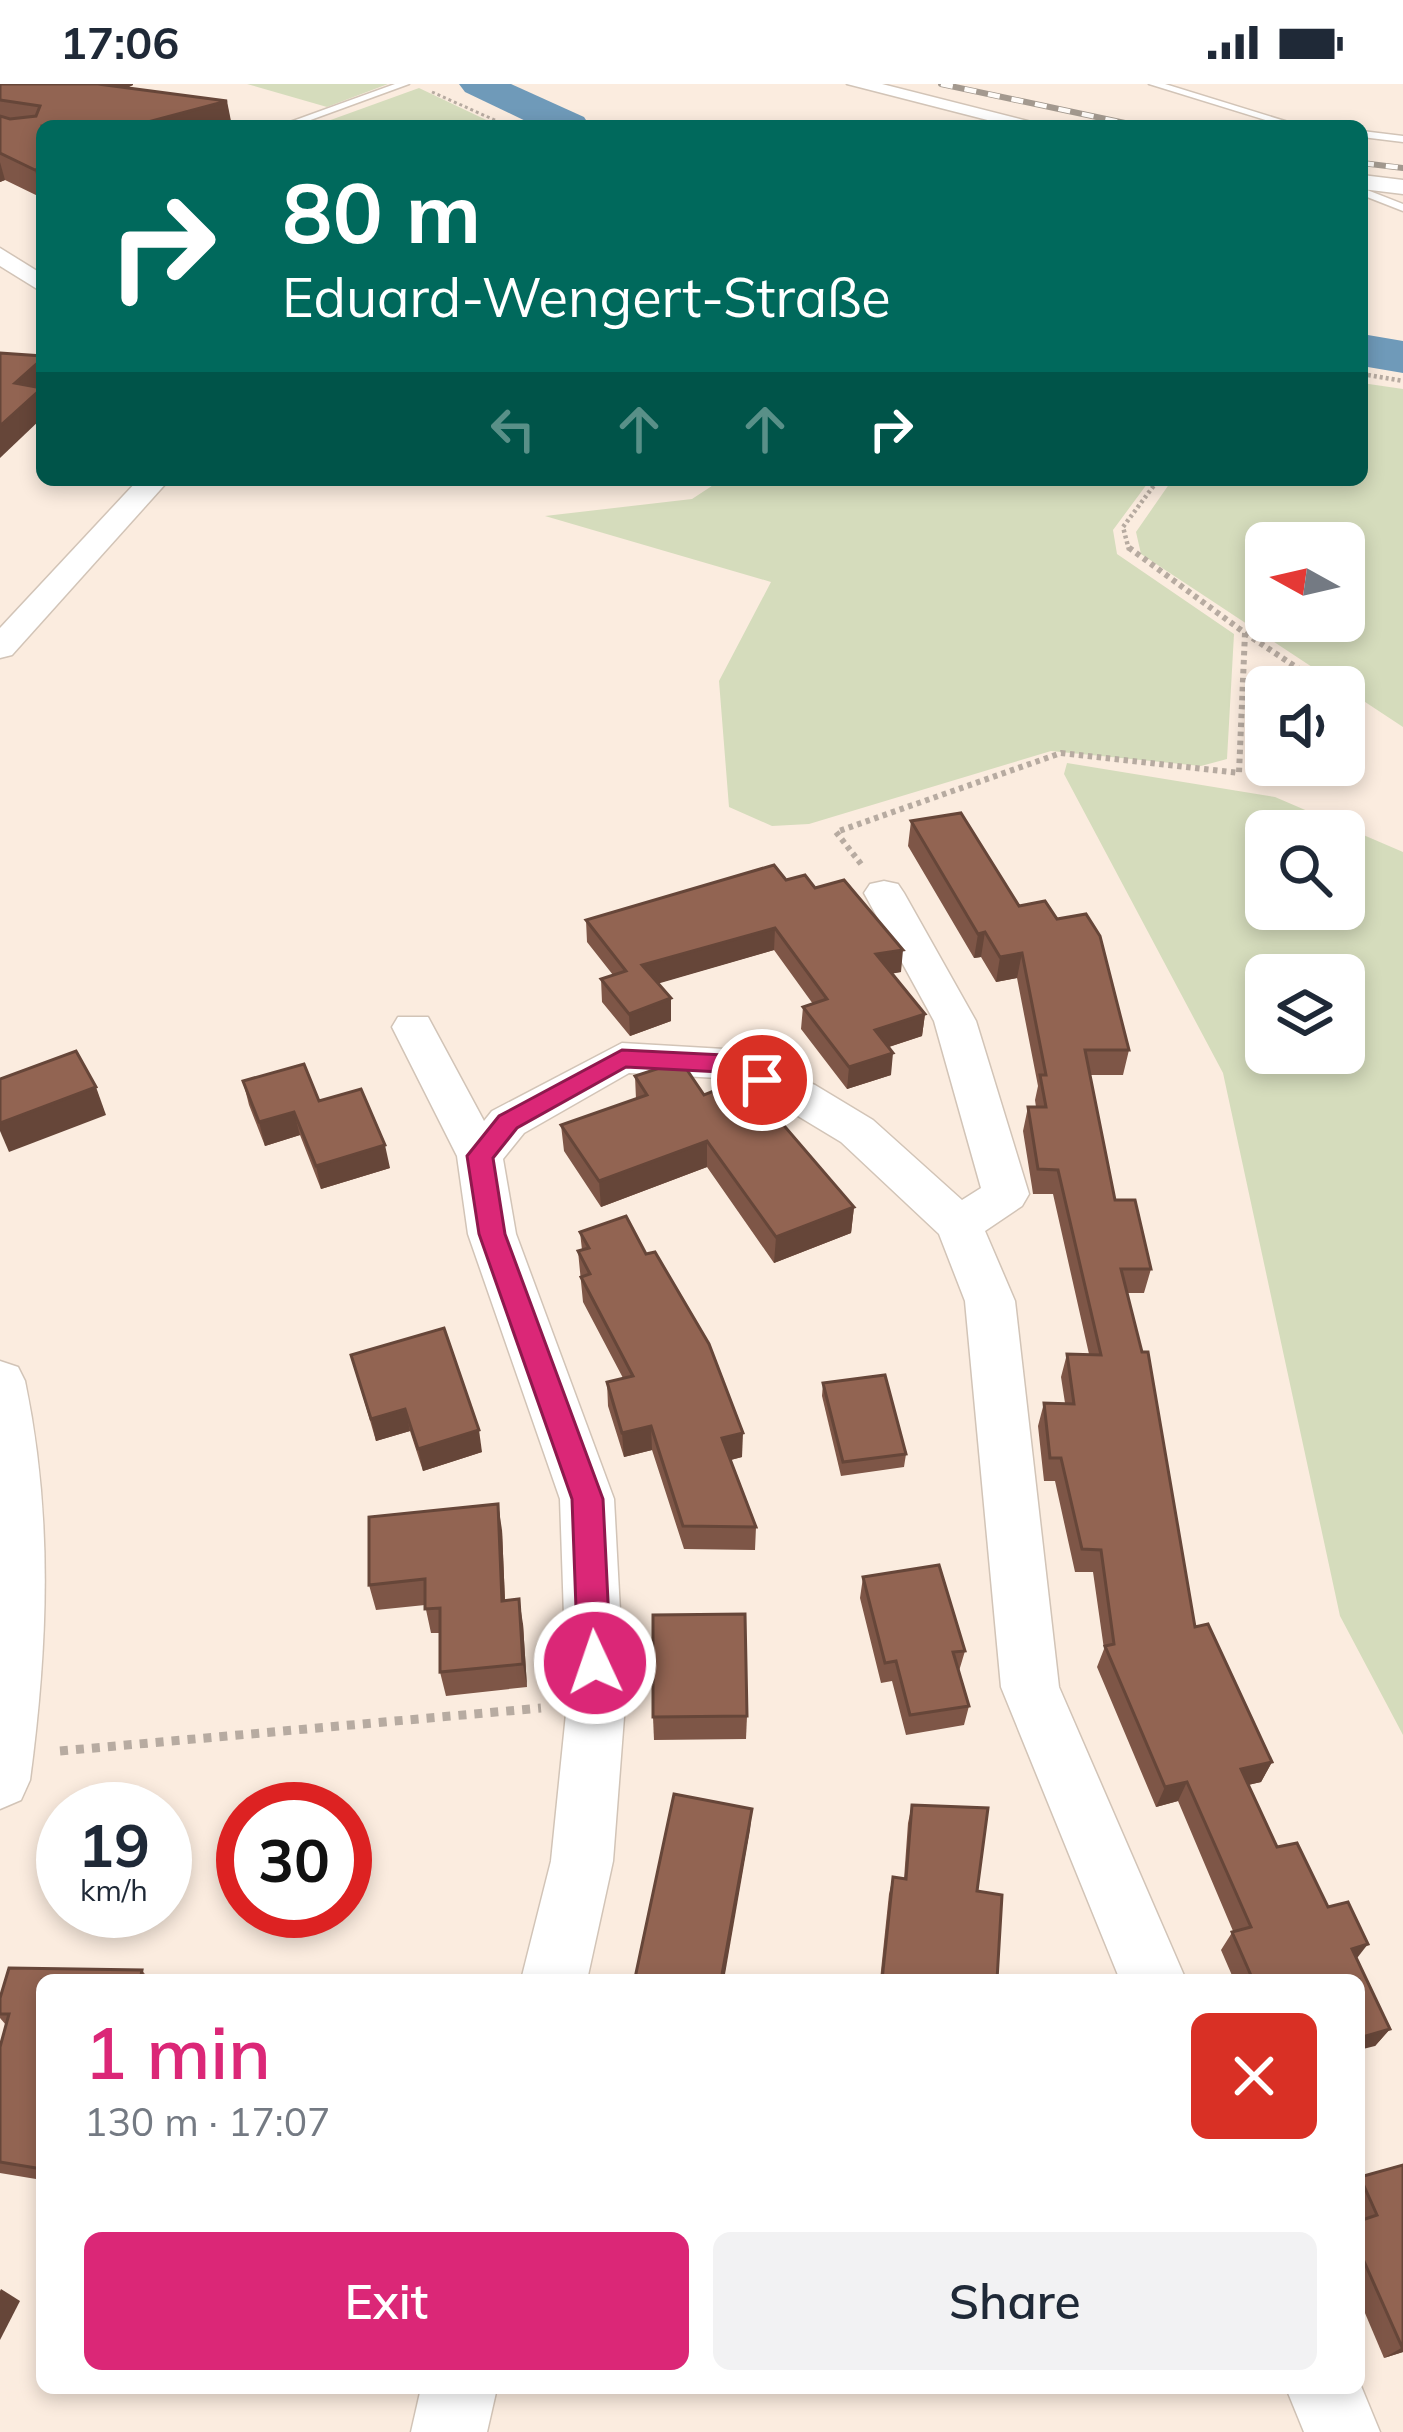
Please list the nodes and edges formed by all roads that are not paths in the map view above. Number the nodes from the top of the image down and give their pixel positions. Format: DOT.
graph roads {
  1 [pos="404,84"];
  2 [pos="857,84"];
  3 [pos="1154,84"];
  4 [pos="301,120"];
  5 [pos="1011,120"];
  6 [pos="1276,120"];
  7 [pos="1368,135"];
  8 [pos="1403,139"];
  9 [pos="1368,183"];
  10 [pos="1403,187"];
  11 [pos="1368,193"];
  12 [pos="1403,208"];
  13 [pos="0,255"];
  14 [pos="36,281"];
  15 [pos="148,486"];
  16 [pos="0,648"];
  17 [pos="884,893"];
  18 [pos="413,1028"];
  19 [pos="480,1156"];
  20 [pos="958,1225"];
  21 [pos="0,1381"];
  22 [pos="2,1768"];
  23 [pos="555,1974"];
  24 [pos="1150,1974"];
  25 [pos="458,2394"];
  26 [pos="1326,2394"];
  27 [pos="449,2432"];
  28 [pos="1342,2432"];
  1 -- 4 [label="lane"];
  2 -- 5 [label="street"];
  3 -- 6 [label="lane"];
  7 -- 8 [label="lane"];
  9 -- 10 [label="street"];
  11 -- 12 [label="lane"];
  13 -- 14 [label="street"];
  15 -- 16 [label="street"];
  17 -- 20 [label="street"];
  18 -- 19 [label="street"];
  19 -- 20 [label="street"];
  19 -- 23 [label="street"];
  20 -- 24 [label="street"];
  21 -- 22 [label="street"];
  25 -- 27 [label="street"];
  26 -- 28 [label="street"];
}
